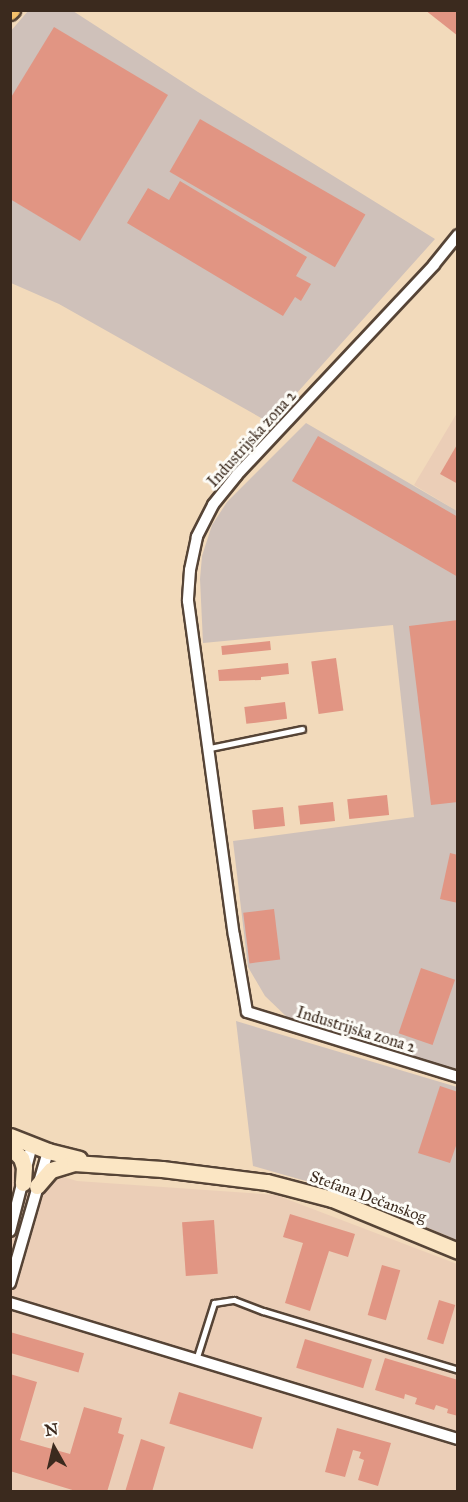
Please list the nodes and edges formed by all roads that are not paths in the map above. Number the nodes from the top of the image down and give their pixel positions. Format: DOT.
graph roads {
  1 [pos="458,235"];
  2 [pos="302,729"];
  3 [pos="210,748"];
  4 [pos="458,1077"];
  5 [pos="10,1136"];
  6 [pos="32,1145"];
  7 [pos="10,1147"];
  8 [pos="48,1151"];
  9 [pos="121,1166"];
  10 [pos="30,1185"];
  11 [pos="10,1231"];
  12 [pos="458,1251"];
  13 [pos="10,1283"];
  14 [pos="10,1303"];
  15 [pos="196,1360"];
  16 [pos="458,1370"];
  17 [pos="458,1439"];
  1 -- 3 [label="street, Industrijska zona 2"];
  2 -- 3 [label="lane"];
  3 -- 4 [label="street, Industrijska zona 2"];
  5 -- 6 [label="main road"];
  6 -- 8 [label="main road"];
  6 -- 10 [label="street"];
  7 -- 10 [label="main road"];
  8 -- 9 [label="main road"];
  8 -- 10 [label="street"];
  9 -- 10 [label="main road"];
  9 -- 12 [label="main road, Stefana Dečanskog"];
  10 -- 11 [label="street"];
  10 -- 13 [label="street"];
  14 -- 15 [label="street"];
  15 -- 16 [label="lane"];
  15 -- 17 [label="street"];
}
